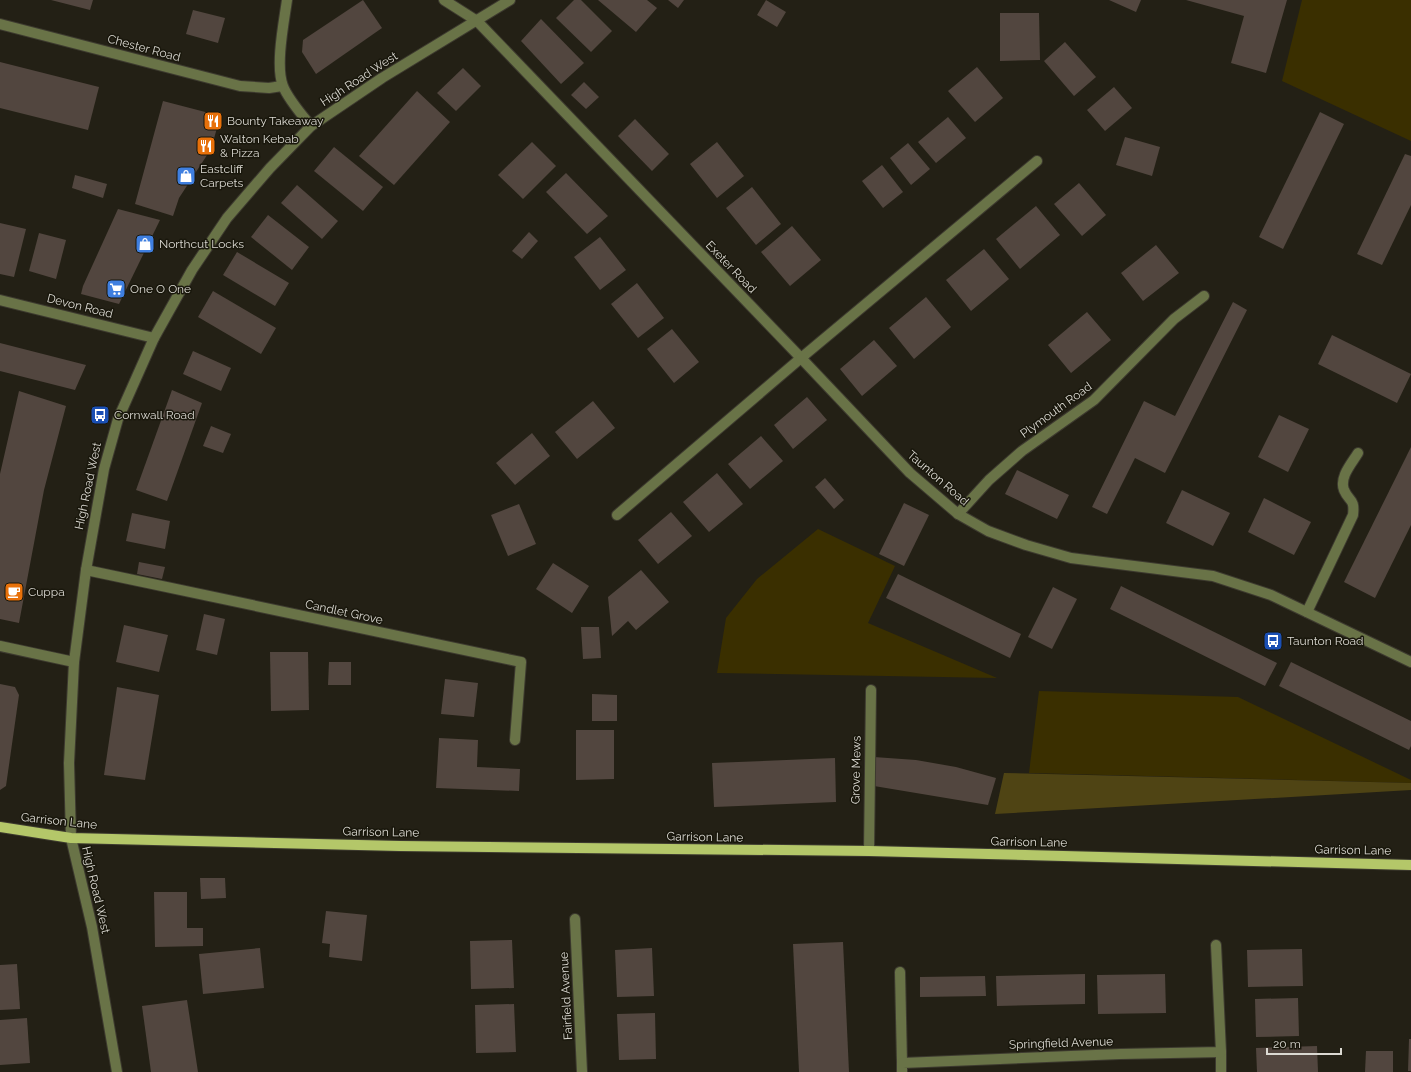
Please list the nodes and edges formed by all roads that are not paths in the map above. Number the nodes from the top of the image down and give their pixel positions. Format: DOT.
graph roads {
  1 [pos="287,0"];
  2 [pos="444,0"];
  3 [pos="510,0"];
  4 [pos="477,21"];
  5 [pos="0,24"];
  6 [pos="282,86"];
  7 [pos="311,126"];
  8 [pos="1037,160"];
  9 [pos="1204,296"];
  10 [pos="0,300"];
  11 [pos="154,338"];
  12 [pos="801,358"];
  13 [pos="1358,453"];
  14 [pos="958,514"];
  15 [pos="617,515"];
  16 [pos="86,570"];
  17 [pos="1307,612"];
  18 [pos="0,646"];
  19 [pos="74,662"];
  20 [pos="1411,662"];
  21 [pos="871,690"];
  22 [pos="515,740"];
  23 [pos="0,827"];
  24 [pos="71,838"];
  25 [pos="869,851"];
  26 [pos="1411,865"];
  27 [pos="575,919"];
  28 [pos="1216,945"];
  29 [pos="900,972"];
  30 [pos="1221,1052"];
  31 [pos="902,1068"];
  32 [pos="117,1072"];
  33 [pos="582,1072"];
  34 [pos="1221,1072"];
  1 -- 6 [label="street"];
  2 -- 4 [label="street, Exeter Road"];
  3 -- 4 [label="street, High Road West"];
  4 -- 7 [label="street, High Road West"];
  4 -- 12 [label="street, Exeter Road"];
  5 -- 6 [label="street, Chester Road"];
  6 -- 7 [label="street"];
  7 -- 11 [label="street, High Road West"];
  8 -- 12 [label="street"];
  9 -- 14 [label="street, Plymouth Road"];
  10 -- 11 [label="street, Devon Road"];
  11 -- 16 [label="street, High Road West"];
  12 -- 14 [label="street, Taunton Road"];
  12 -- 15 [label="street"];
  13 -- 17 [label="street"];
  14 -- 17 [label="street, Taunton Road"];
  16 -- 19 [label="street, High Road West"];
  16 -- 22 [label="street, Candlet Grove"];
  17 -- 20 [label="street, Taunton Road"];
  18 -- 19 [label="street"];
  19 -- 24 [label="street, High Road West"];
  21 -- 25 [label="street, Grove Mews"];
  23 -- 24 [label="main road, Garrison Lane"];
  24 -- 25 [label="main road, Garrison Lane"];
  24 -- 32 [label="street, High Road West"];
  25 -- 26 [label="main road, Garrison Lane"];
  27 -- 33 [label="street, Fairfield Avenue"];
  28 -- 30 [label="street"];
  29 -- 31 [label="street, Springfield Avenue"];
  30 -- 31 [label="street, Springfield Avenue"];
  30 -- 34 [label="street"];
}
